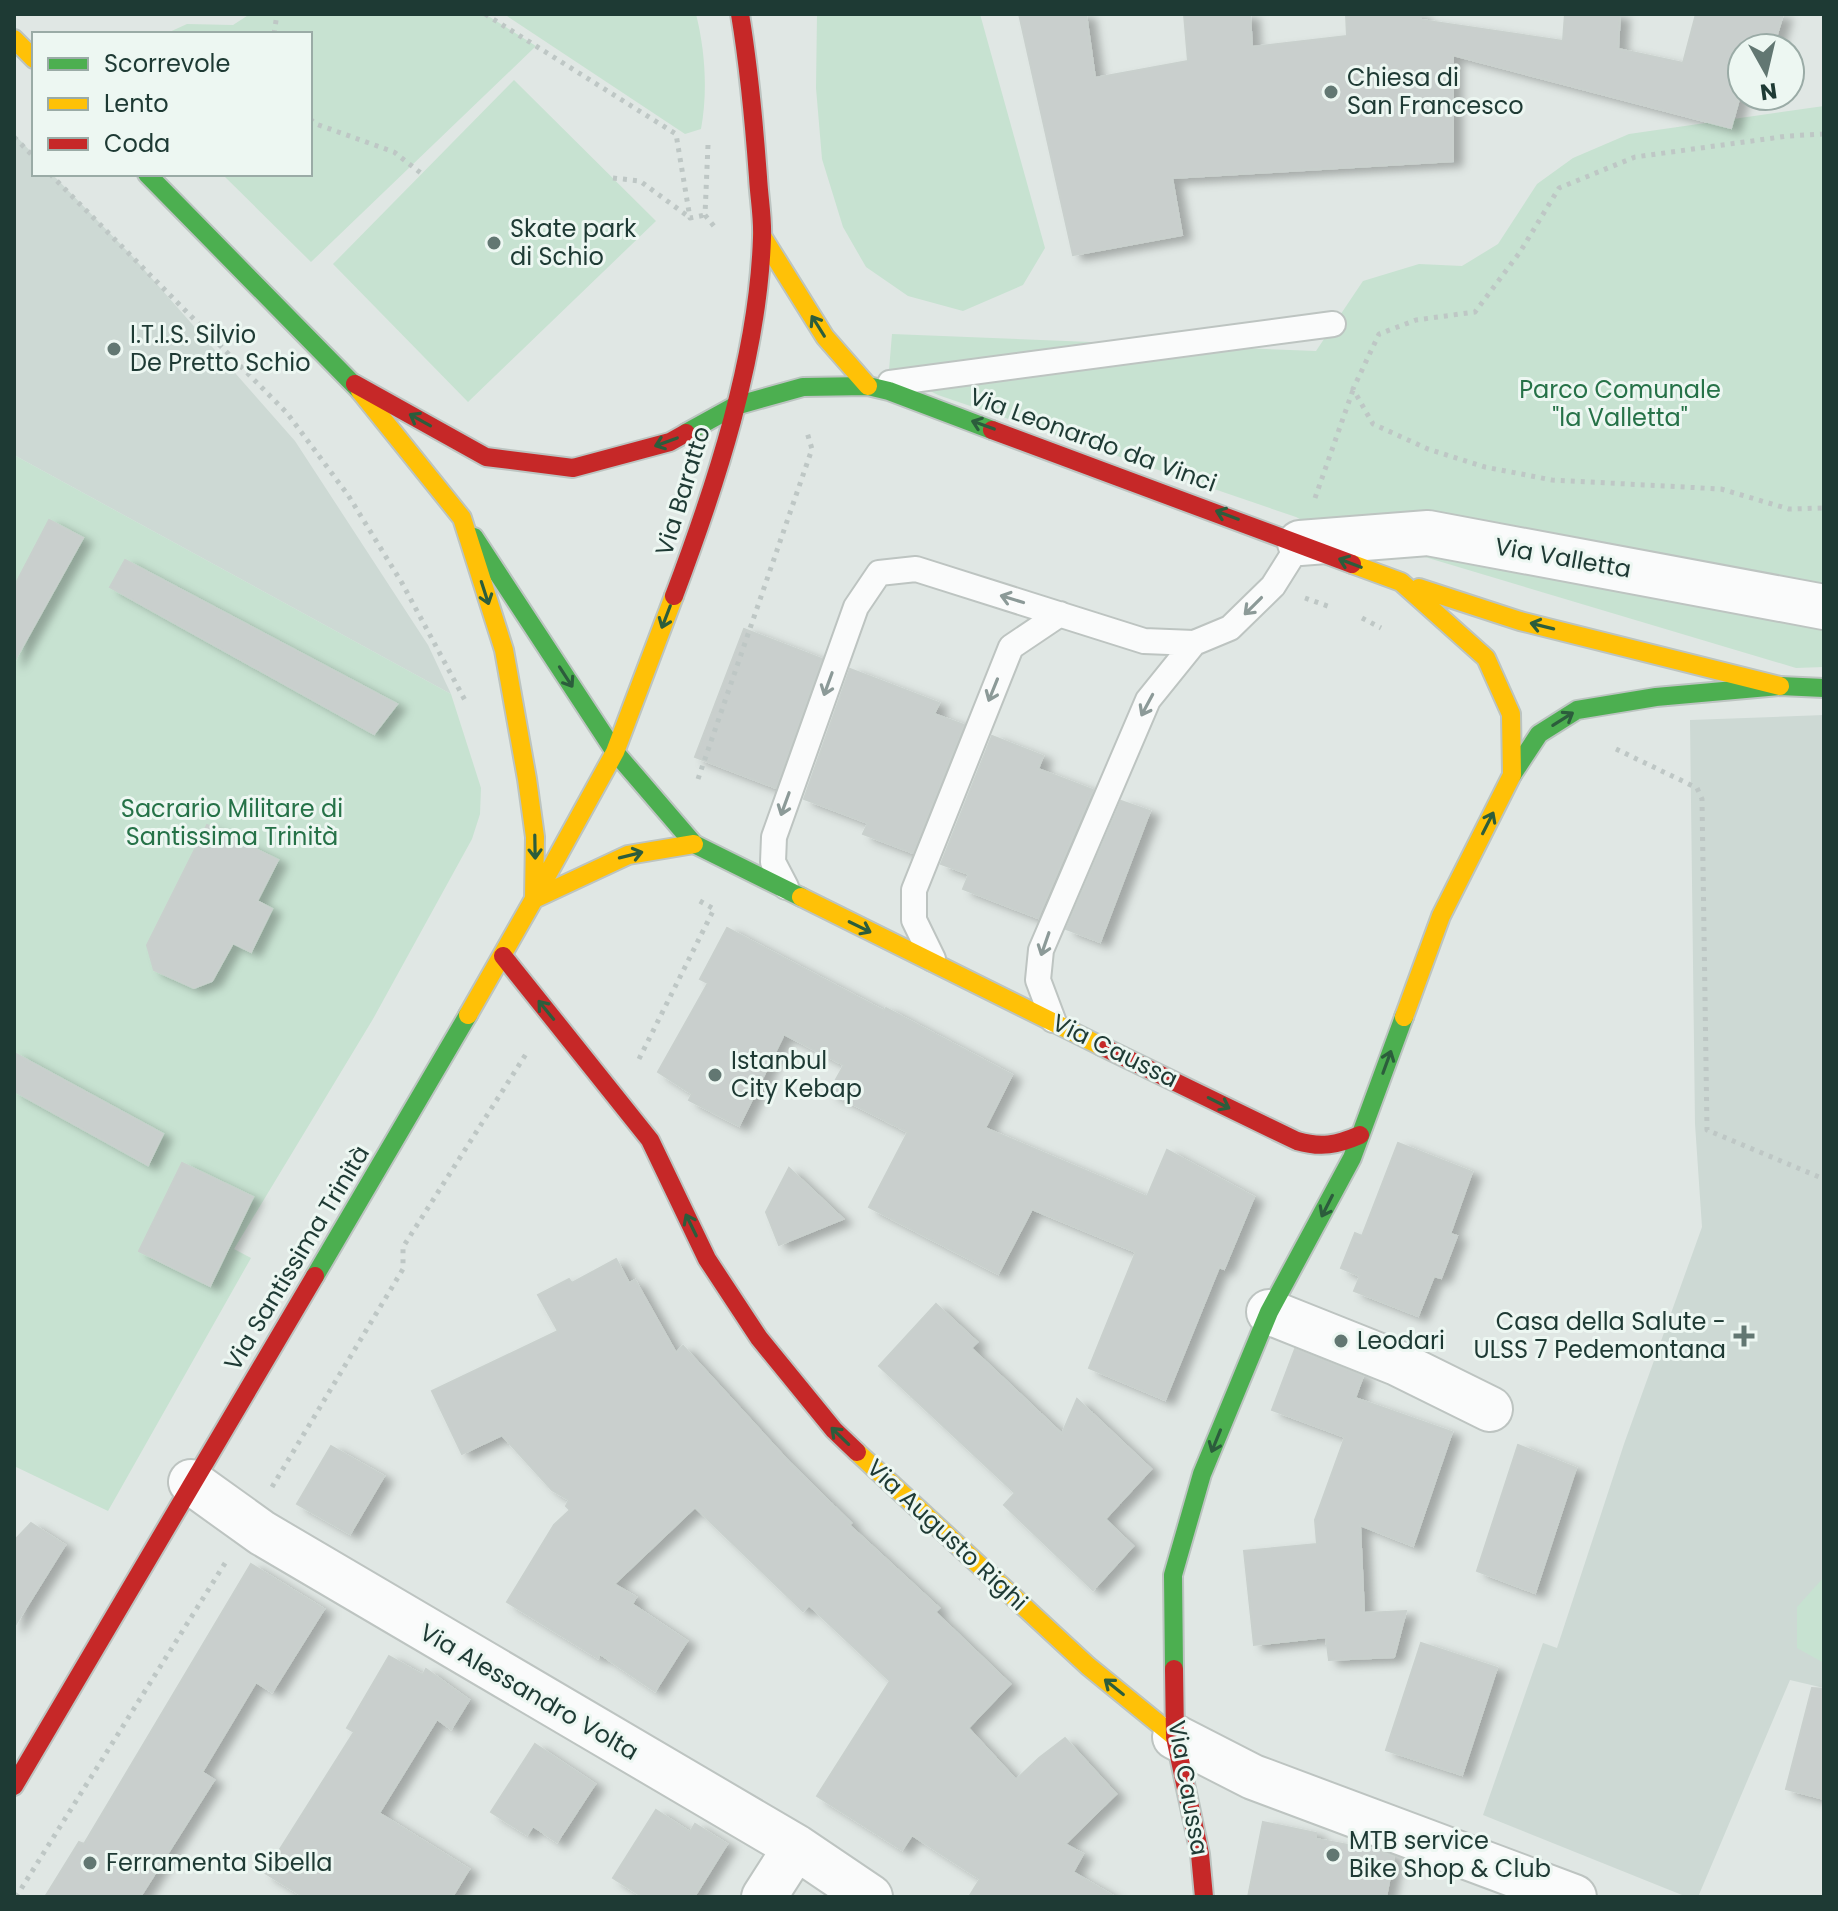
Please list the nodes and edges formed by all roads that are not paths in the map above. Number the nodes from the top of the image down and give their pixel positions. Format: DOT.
graph roads {
  1 [pos="740,14"];
  2 [pos="14,39"];
  3 [pos="32,57"];
  4 [pos="149,176"];
  5 [pos="762,236"];
  6 [pos="1333,324"];
  7 [pos="355,384"];
  8 [pos="868,386"];
  9 [pos="735,406"];
  10 [pos="462,518"];
  11 [pos="1300,543"];
  12 [pos="1401,582"];
  13 [pos="1824,607"];
  14 [pos="1060,614"];
  15 [pos="1194,643"];
  16 [pos="1780,686"];
  17 [pos="1824,688"];
  18 [pos="615,752"];
  19 [pos="1512,775"];
  20 [pos="694,844"];
  21 [pos="790,893"];
  22 [pos="534,899"];
  23 [pos="503,956"];
  24 [pos="935,963"];
  25 [pos="1053,1020"];
  26 [pos="1360,1135"];
  27 [pos="1269,1312"];
  28 [pos="1490,1409"];
  29 [pos="191,1482"];
  30 [pos="1175,1737"];
  31 [pos="14,1786"];
  32 [pos="796,1847"];
  33 [pos="764,1897"];
  34 [pos="870,1897"];
  35 [pos="1204,1897"];
  36 [pos="1574,1897"];
  1 -- 5 [label="street, Via Baratto"];
  2 -- 3 [label="street"];
  4 -- 7 [label="street"];
  8 -- 5 [label="street, Via Baratto, one-way"];
  5 -- 9 [label="street, Via Baratto"];
  6 -- 8 [label="lane"];
  9 -- 7 [label="street, Via Leonardo da Vinci, one-way"];
  7 -- 10 [label="street, Via Caussa"];
  8 -- 9 [label="street, Via Leonardo da Vinci"];
  11 -- 8 [label="street, Via Leonardo da Vinci, one-way"];
  9 -- 18 [label="street, Via Baratto, one-way"];
  10 -- 18 [label="street, Via Caussa, one-way"];
  10 -- 22 [label="street, one-way"];
  12 -- 11 [label="street, Via Leonardo da Vinci, one-way"];
  11 -- 13 [label="street, Via Valletta"];
  11 -- 15 [label="lane, one-way"];
  16 -- 12 [label="street, one-way"];
  12 -- 19 [label="street"];
  14 -- 15 [label="lane"];
  14 -- 21 [label="lane, one-way"];
  14 -- 24 [label="lane, one-way"];
  15 -- 25 [label="lane, one-way"];
  16 -- 17 [label="street"];
  19 -- 16 [label="street, one-way"];
  18 -- 20 [label="street, Via Caussa"];
  18 -- 22 [label="street, Via Santissima Trinità"];
  26 -- 19 [label="street, one-way"];
  20 -- 21 [label="street, Via Caussa"];
  22 -- 20 [label="street, one-way"];
  21 -- 24 [label="street, Via Caussa, one-way"];
  22 -- 23 [label="street, Via Santissima Trinità"];
  23 -- 29 [label="street, Via Santissima Trinità"];
  30 -- 23 [label="street, Via Augusto Righi, one-way"];
  24 -- 25 [label="street, Via Caussa"];
  25 -- 26 [label="street, Via Caussa, one-way"];
  26 -- 27 [label="street, Via Caussa, one-way"];
  27 -- 28 [label="street"];
  27 -- 30 [label="street, Via Caussa, one-way"];
  29 -- 31 [label="street, Via Santissima Trinità"];
  29 -- 32 [label="street, Via Alessandro Volta"];
  30 -- 35 [label="street, Via Caussa"];
  30 -- 36 [label="street, Via Augusto Righi"];
  32 -- 33 [label="street"];
  32 -- 34 [label="street, Via Alessandro Volta"];
}
